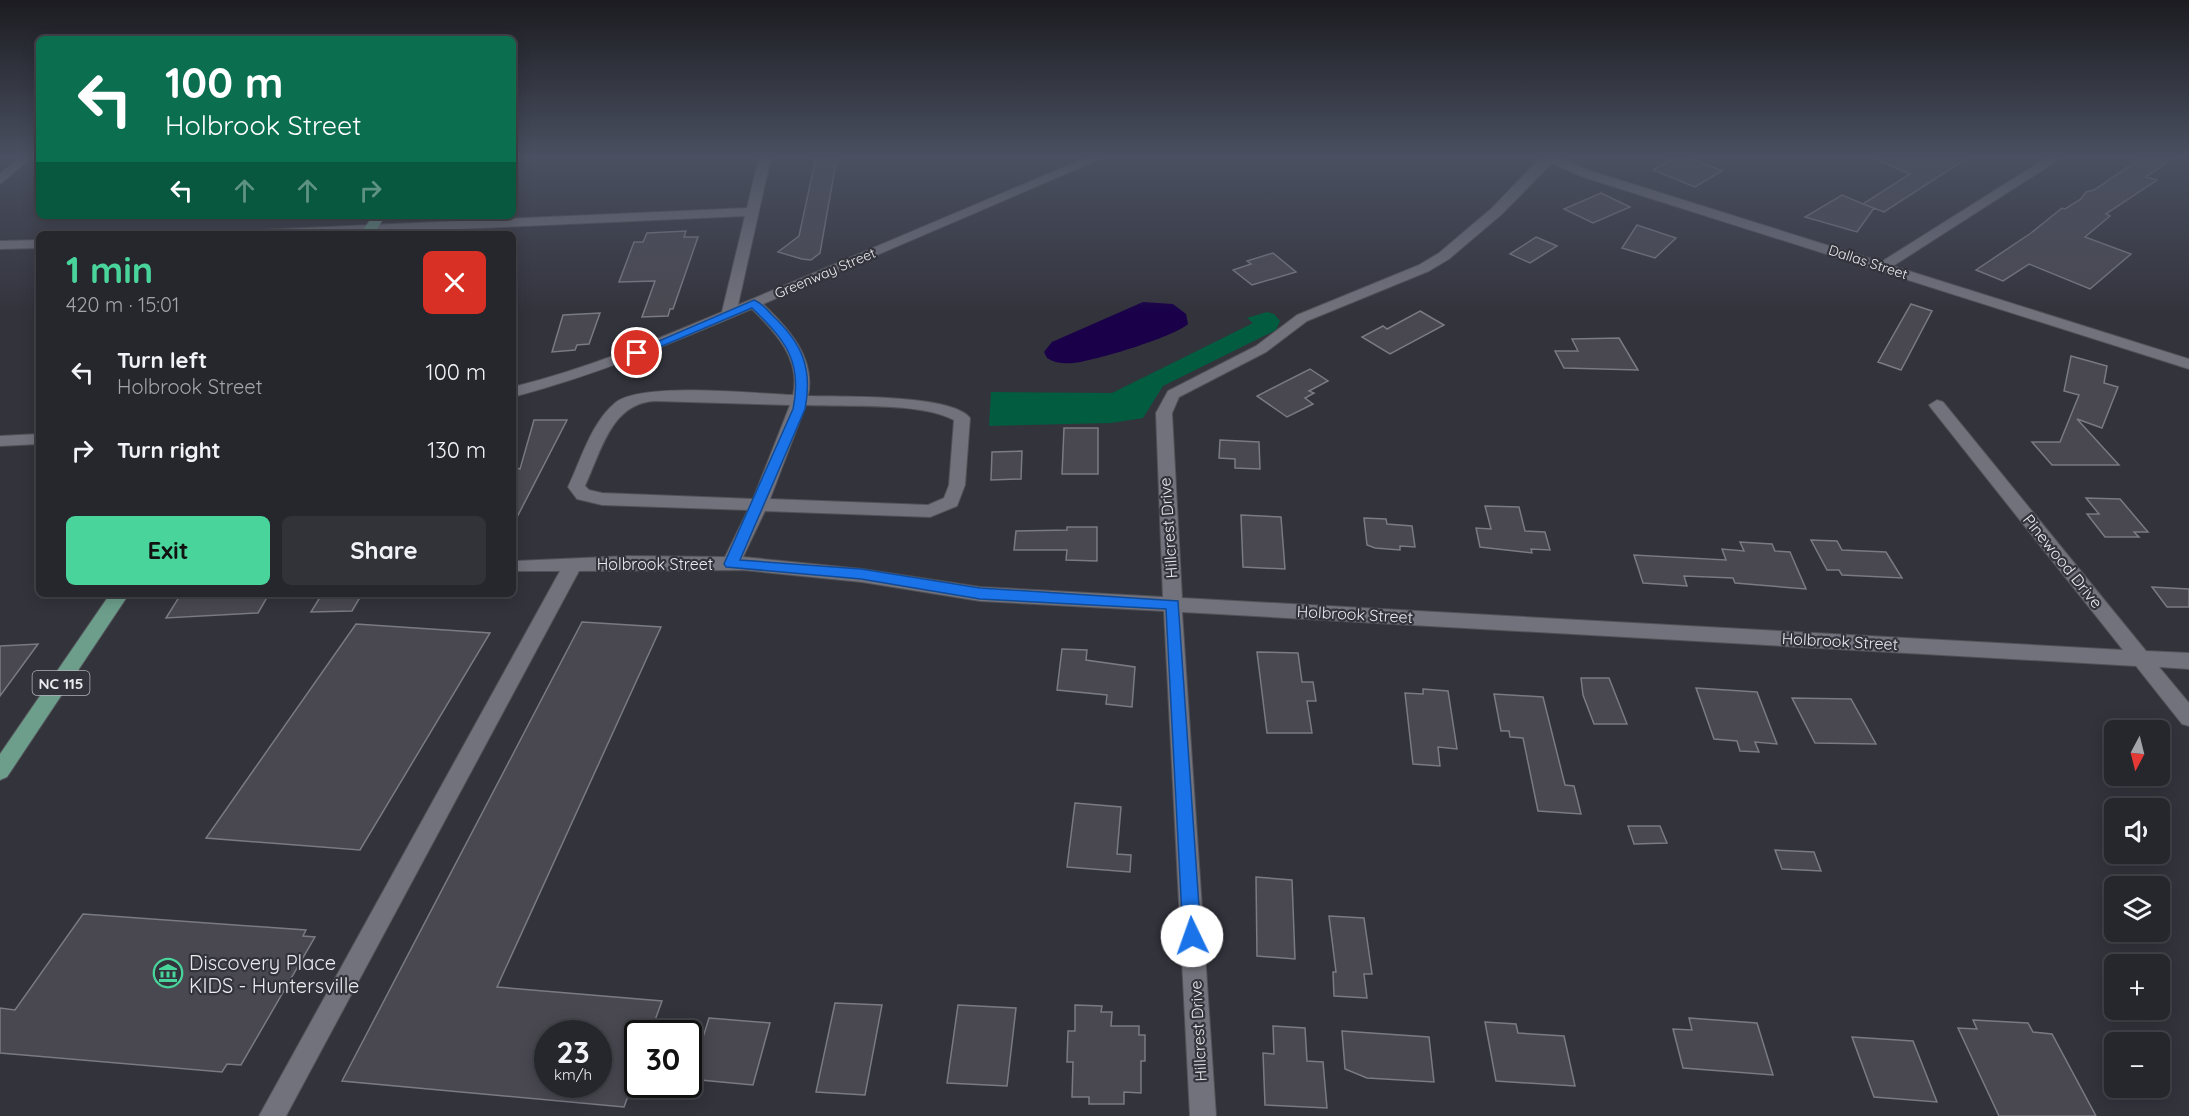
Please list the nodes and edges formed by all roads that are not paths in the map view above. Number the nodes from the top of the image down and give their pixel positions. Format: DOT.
graph roads {
  1 [pos="753,209"];
  2 [pos="977,209"];
  3 [pos="1499,209"];
  4 [pos="1699,209"];
  5 [pos="1975,209"];
  6 [pos="752,212"];
  7 [pos="387,231"];
  8 [pos="36,244"];
  9 [pos="0,246"];
  10 [pos="1883,267"];
  11 [pos="754,303"];
  12 [pos="729,314"];
  13 [pos="2189,364"];
  14 [pos="516,391"];
  15 [pos="801,400"];
  16 [pos="1937,405"];
  17 [pos="36,439"];
  18 [pos="0,441"];
  19 [pos="757,504"];
  20 [pos="731,564"];
  21 [pos="573,565"];
  22 [pos="522,566"];
  23 [pos="118,597"];
  24 [pos="1173,604"];
  25 [pos="2141,658"];
  26 [pos="2189,661"];
  27 [pos="2189,718"];
  28 [pos="0,771"];
  29 [pos="272,1116"];
  30 [pos="1203,1116"];
  1 -- 6 [label="street"];
  2 -- 11 [label="street, Greenway Street"];
  3 -- 24 [label="street, Hillcrest Drive"];
  4 -- 10 [label="street, Dallas Street"];
  5 -- 10 [label="street"];
  6 -- 7 [label="street"];
  6 -- 12 [label="street"];
  8 -- 9 [label="street"];
  10 -- 13 [label="street, Dallas Street"];
  11 -- 12 [label="street, Greenway Street"];
  11 -- 15 [label="street"];
  12 -- 14 [label="street, Greenway Street"];
  15 -- 19 [label="street"];
  15 -- 19 [label="street"];
  15 -- 19 [label="street"];
  16 -- 25 [label="street, Pinewood Drive"];
  17 -- 18 [label="street"];
  19 -- 20 [label="street"];
  20 -- 21 [label="street, Holbrook Street"];
  20 -- 24 [label="street, Holbrook Street"];
  21 -- 22 [label="street, Holbrook Street"];
  21 -- 29 [label="street"];
  23 -- 28 [label="main road, NC 115"];
  24 -- 25 [label="street, Holbrook Street"];
  24 -- 30 [label="street, Hillcrest Drive"];
  25 -- 26 [label="street, Holbrook Street"];
  25 -- 27 [label="street, Pinewood Drive"];
}
